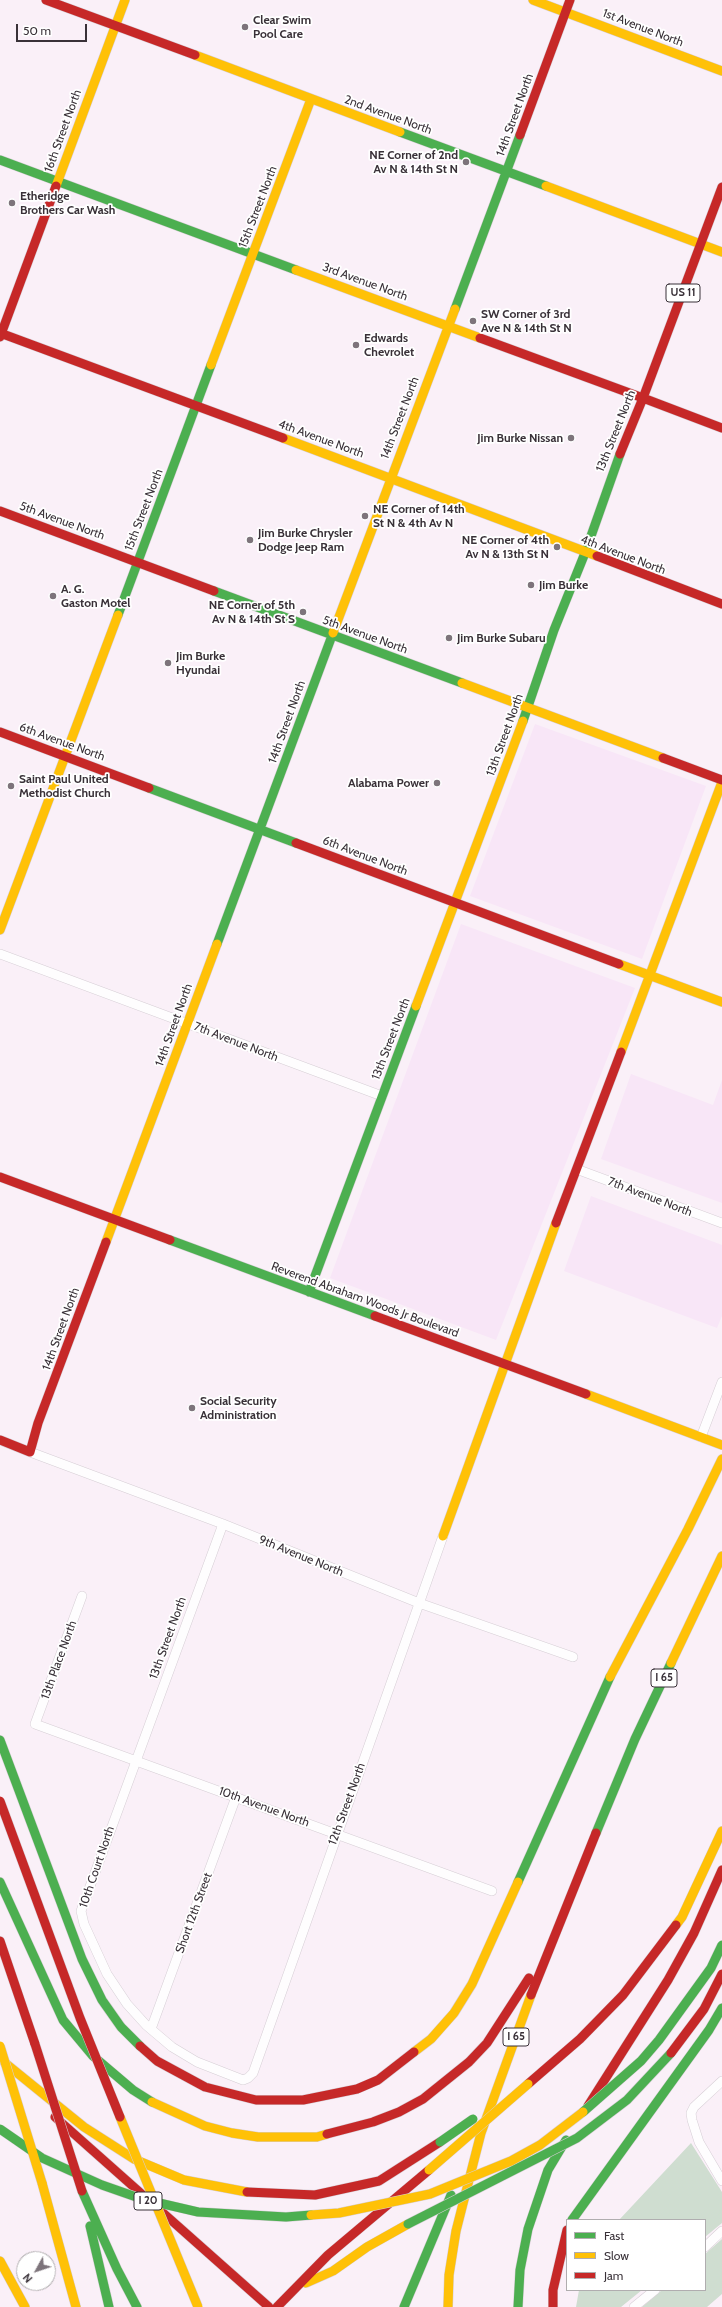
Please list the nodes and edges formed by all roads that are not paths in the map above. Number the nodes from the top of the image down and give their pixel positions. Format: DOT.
graph roads {
  1 [pos="46,0"];
  2 [pos="125,0"];
  3 [pos="532,0"];
  4 [pos="570,0"];
  5 [pos="565,12"];
  6 [pos="115,26"];
  7 [pos="722,71"];
  8 [pos="311,99"];
  9 [pos="0,160"];
  10 [pos="507,171"];
  11 [pos="58,182"];
  12 [pos="722,187"];
  13 [pos="701,244"];
  14 [pos="722,252"];
  15 [pos="253,254"];
  16 [pos="448,325"];
  17 [pos="0,334"];
  18 [pos="643,398"];
  19 [pos="196,406"];
  20 [pos="722,428"];
  21 [pos="390,478"];
  22 [pos="0,511"];
  23 [pos="585,553"];
  24 [pos="137,563"];
  25 [pos="722,604"];
  26 [pos="332,635"];
  27 [pos="528,708"];
  28 [pos="0,732"];
  29 [pos="65,756"];
  30 [pos="722,781"];
  31 [pos="260,829"];
  32 [pos="455,902"];
  33 [pos="0,930"];
  34 [pos="0,954"];
  35 [pos="651,974"];
  36 [pos="722,1002"];
  37 [pos="187,1024"];
  38 [pos="382,1096"];
  39 [pos="579,1170"];
  40 [pos="0,1177"];
  41 [pos="114,1219"];
  42 [pos="722,1224"];
  43 [pos="309,1292"];
  44 [pos="506,1365"];
  45 [pos="722,1382"];
  46 [pos="701,1437"];
  47 [pos="0,1440"];
  48 [pos="722,1445"];
  49 [pos="30,1452"];
  50 [pos="722,1460"];
  51 [pos="223,1524"];
  52 [pos="443,1536"];
  53 [pos="722,1556"];
  54 [pos="82,1596"];
  55 [pos="419,1602"];
  56 [pos="573,1657"];
  57 [pos="36,1724"];
  58 [pos="0,1740"];
  59 [pos="135,1760"];
  60 [pos="236,1797"];
  61 [pos="0,1801"];
  62 [pos="722,1831"];
  63 [pos="336,1834"];
  64 [pos="722,1870"];
  65 [pos="0,1882"];
  66 [pos="492,1891"];
  67 [pos="552,1940"];
  68 [pos="0,1941"];
  69 [pos="722,1945"];
  70 [pos="722,1974"];
  71 [pos="722,2008"];
  72 [pos="151,2029"];
  73 [pos="0,2046"];
  74 [pos="2,2063"];
  75 [pos="253,2073"];
  76 [pos="722,2081"];
  77 [pos="528,2084"];
  78 [pos="0,2129"];
  79 [pos="480,2133"];
  80 [pos="722,2181"];
  81 [pos="82,2191"];
  82 [pos="573,2219"];
  83 [pos="722,2231"];
  84 [pos="566,2234"];
  85 [pos="706,2246"];
  86 [pos="0,2261"];
  87 [pos="298,2286"];
  88 [pos="654,2291"];
  89 [pos="25,2307"];
  90 [pos="76,2307"];
  91 [pos="109,2307"];
  92 [pos="137,2307"];
  93 [pos="198,2307"];
  94 [pos="269,2307"];
  95 [pos="277,2307"];
  96 [pos="404,2307"];
  97 [pos="448,2307"];
  98 [pos="518,2307"];
  99 [pos="553,2307"];
  100 [pos="634,2307"];
  1 -- 6 [label="main road, 2nd Avenue North"];
  2 -- 6 [label="main road, 16th Street North"];
  3 -- 5 [label="main road, 1st Avenue North"];
  4 -- 5 [label="main road, 14th Street North"];
  5 -- 7 [label="main road, 1st Avenue North"];
  5 -- 10 [label="main road, 14th Street North"];
  6 -- 8 [label="main road, 2nd Avenue North"];
  6 -- 11 [label="main road, 16th Street North"];
  8 -- 10 [label="main road, 2nd Avenue North"];
  8 -- 15 [label="main road, 15th Street North"];
  9 -- 11 [label="main road, 3rd Avenue North"];
  10 -- 13 [label="main road, 2nd Avenue North"];
  10 -- 16 [label="main road, 14th Street North"];
  11 -- 15 [label="main road, 3rd Avenue North"];
  11 -- 17 [label="main road, 16th Street North"];
  12 -- 13 [label="main road, 13th Street North / US 11"];
  13 -- 14 [label="main road, 2nd Avenue North"];
  13 -- 18 [label="main road, 13th Street North / US 11"];
  15 -- 16 [label="main road, 3rd Avenue North"];
  15 -- 19 [label="main road, 15th Street North"];
  16 -- 18 [label="main road, 3rd Avenue North"];
  16 -- 21 [label="main road, 14th Street North"];
  17 -- 19 [label="main road, 4th Avenue North"];
  18 -- 20 [label="main road, 3rd Avenue North"];
  18 -- 23 [label="main road, 13th Street North"];
  19 -- 21 [label="main road, 4th Avenue North"];
  19 -- 24 [label="main road, 15th Street North"];
  21 -- 23 [label="main road, 4th Avenue North"];
  21 -- 26 [label="main road, 14th Street North"];
  22 -- 24 [label="main road, 5th Avenue North"];
  23 -- 25 [label="main road, 4th Avenue North"];
  23 -- 27 [label="main road, 13th Street North"];
  24 -- 26 [label="main road, 5th Avenue North"];
  24 -- 29 [label="main road, 15th Street North"];
  26 -- 27 [label="main road, 5th Avenue North"];
  26 -- 31 [label="main road, 14th Street North"];
  27 -- 30 [label="main road, 5th Avenue North"];
  27 -- 32 [label="main road, 13th Street North"];
  28 -- 29 [label="main road, 6th Avenue North"];
  29 -- 31 [label="main road, 6th Avenue North"];
  29 -- 33 [label="main road, 15th Street North"];
  30 -- 35 [label="main road"];
  31 -- 32 [label="main road, 6th Avenue North"];
  31 -- 37 [label="main road, 14th Street North"];
  32 -- 35 [label="main road, 6th Avenue North"];
  32 -- 38 [label="main road, 13th Street North"];
  34 -- 37 [label="street, 7th Avenue North"];
  35 -- 36 [label="main road, 6th Avenue North"];
  35 -- 39 [label="main road"];
  37 -- 38 [label="street, 7th Avenue North"];
  37 -- 41 [label="main road, 14th Street North"];
  38 -- 43 [label="main road, 13th Street North"];
  39 -- 42 [label="street, 7th Avenue North"];
  39 -- 44 [label="main road"];
  40 -- 41 [label="main road, Reverend Abraham Woods Jr Boulevard"];
  41 -- 43 [label="main road, Reverend Abraham Woods Jr Boulevard"];
  41 -- 49 [label="main road, 14th Street North"];
  43 -- 44 [label="main road, Reverend Abraham Woods Jr Boulevard"];
  44 -- 46 [label="main road, Reverend Abraham Woods Jr Boulevard"];
  44 -- 52 [label="main road"];
  45 -- 46 [label="street"];
  46 -- 48 [label="main road, Reverend Abraham Woods Jr Boulevard"];
  47 -- 49 [label="main road"];
  49 -- 51 [label="street, 9th Avenue North"];
  50 -- 58 [label="main road"];
  51 -- 55 [label="street, 9th Avenue North"];
  51 -- 59 [label="street, 13th Street North"];
  52 -- 55 [label="street, 12th Street North"];
  53 -- 67 [label="main road, I 65"];
  54 -- 57 [label="street, 13th Place North"];
  55 -- 56 [label="street, 9th Avenue North"];
  55 -- 63 [label="street, 12th Street North"];
  57 -- 59 [label="street, 10th Avenue North"];
  59 -- 60 [label="street, 10th Avenue North"];
  59 -- 72 [label="street, 10th Court North"];
  60 -- 63 [label="street, 10th Avenue North"];
  60 -- 72 [label="street, Short 12th Street"];
  61 -- 93 [label="main road, bridge"];
  62 -- 77 [label="main road"];
  63 -- 66 [label="street, 10th Avenue North"];
  63 -- 75 [label="street, 12th Street North"];
  64 -- 98 [label="main road"];
  65 -- 67 [label="main road"];
  67 -- 79 [label="main road, I 65"];
  68 -- 81 [label="main road, bridge"];
  69 -- 78 [label="main road, bridge"];
  70 -- 87 [label="main road, bridge"];
  71 -- 82 [label="main road"];
  72 -- 75 [label="street, 10th Court North"];
  73 -- 90 [label="main road, bridge"];
  74 -- 77 [label="main road, bridge"];
  74 -- 94 [label="main road, I 20"];
  76 -- 80 [label="street"];
  77 -- 87 [label="main road, bridge"];
  79 -- 96 [label="main road, I 65"];
  79 -- 97 [label="main road"];
  81 -- 91 [label="main road"];
  81 -- 92 [label="main road"];
  83 -- 85 [label="street"];
  84 -- 99 [label="main road"];
  86 -- 89 [label="main road"];
  87 -- 95 [label="main road"];
  88 -- 100 [label="street"];
}
